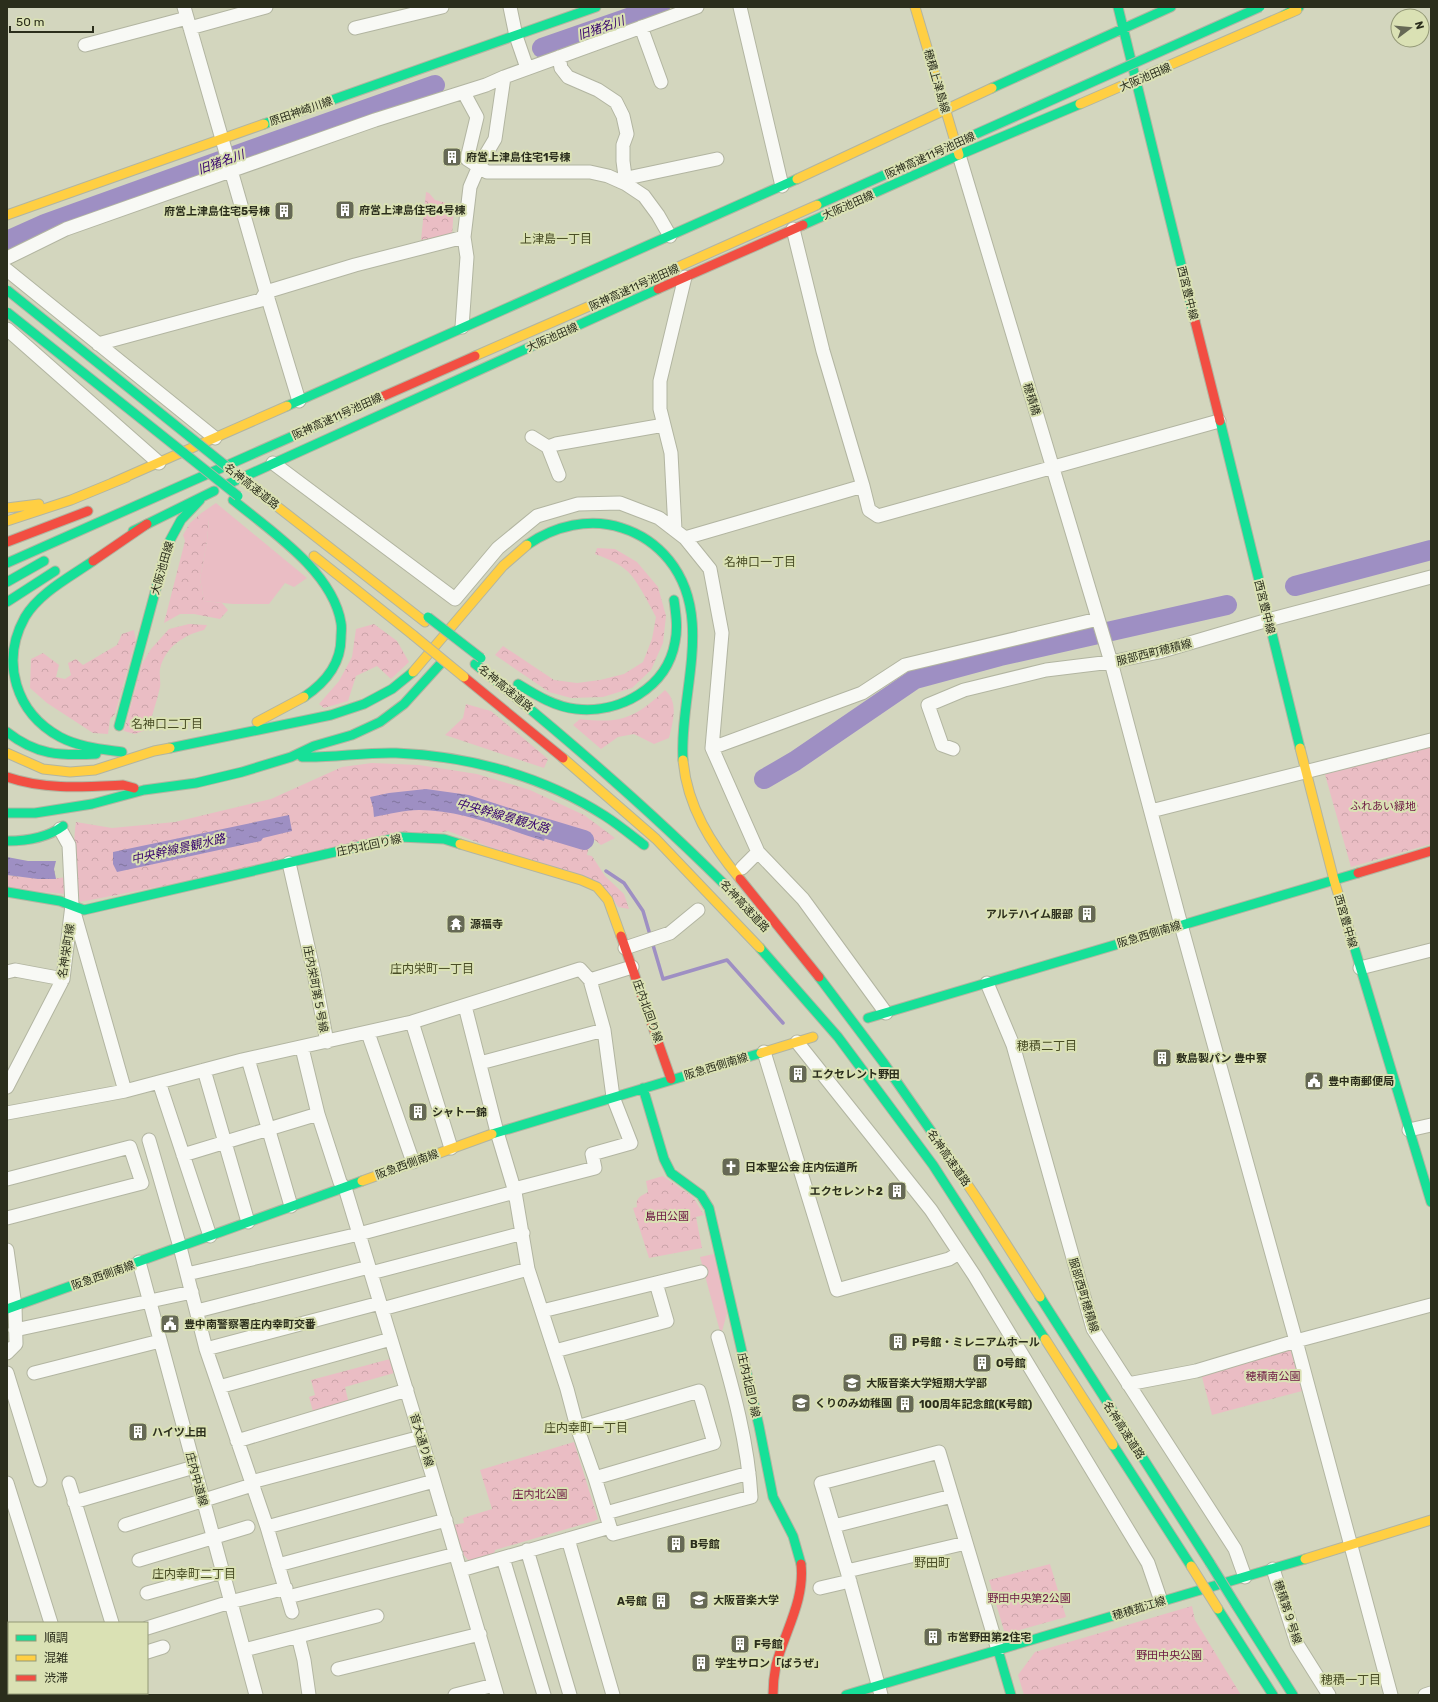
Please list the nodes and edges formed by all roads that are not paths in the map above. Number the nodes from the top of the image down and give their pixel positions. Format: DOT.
graph roads {
  1 [pos="238,7"];
  2 [pos="266,7"];
  3 [pos="442,7"];
  4 [pos="510,7"];
  5 [pos="596,7"];
  6 [pos="697,7"];
  7 [pos="740,7"];
  8 [pos="915,7"];
  9 [pos="1118,7"];
  10 [pos="1171,7"];
  11 [pos="1260,7"];
  12 [pos="1299,7"];
  13 [pos="1307,7"];
  14 [pos="561,13"];
  15 [pos="1283,16"];
  16 [pos="187,18"];
  17 [pos="641,27"];
  18 [pos="355,28"];
  19 [pos="1123,28"];
  20 [pos="516,36"];
  21 [pos="85,45"];
  22 [pos="1139,46"];
  23 [pos="1118,56"];
  24 [pos="559,57"];
  25 [pos="527,68"];
  26 [pos="504,77"];
  27 [pos="1136,80"];
  28 [pos="661,82"];
  29 [pos="464,93"];
  30 [pos="945,110"];
  31 [pos="959,126"];
  32 [pos="944,133"];
  33 [pos="223,142"];
  34 [pos="958,155"];
  35 [pos="717,159"];
  36 [pos="479,166"];
  37 [pos="230,168"];
  38 [pos="626,184"];
  39 [pos="782,186"];
  40 [pos="7,216"];
  41 [pos="793,229"];
  42 [pos="670,236"];
  43 [pos="464,237"];
  44 [pos="7,258"];
  45 [pos="7,270"];
  46 [pos="685,277"];
  47 [pos="7,290"];
  48 [pos="266,292"];
  49 [pos="7,312"];
  50 [pos="462,327"];
  51 [pos="7,329"];
  52 [pos="98,344"];
  53 [pos="299,401"];
  54 [pos="1219,421"];
  55 [pos="664,425"];
  56 [pos="532,437"];
  57 [pos="215,438"];
  58 [pos="548,447"];
  59 [pos="224,451"];
  60 [pos="159,463"];
  61 [pos="273,463"];
  62 [pos="188,466"];
  63 [pos="1052,468"];
  64 [pos="560,474"];
  65 [pos="127,477"];
  66 [pos="188,482"];
  67 [pos="863,486"];
  68 [pos="214,491"];
  69 [pos="236,498"];
  70 [pos="7,508"];
  71 [pos="7,521"];
  72 [pos="146,524"];
  73 [pos="104,530"];
  74 [pos="680,534"];
  75 [pos="7,542"];
  76 [pos="7,547"];
  77 [pos="90,552"];
  78 [pos="52,557"];
  79 [pos="7,563"];
  80 [pos="63,566"];
  81 [pos="1431,577"];
  82 [pos="7,582"];
  83 [pos="671,590"];
  84 [pos="7,602"];
  85 [pos="1268,620"];
  86 [pos="1099,621"];
  87 [pos="466,632"];
  88 [pos="478,661"];
  89 [pos="1111,662"];
  90 [pos="502,673"];
  91 [pos="513,681"];
  92 [pos="119,726"];
  93 [pos="7,732"];
  94 [pos="231,734"];
  95 [pos="1431,740"];
  96 [pos="712,748"];
  97 [pos="953,749"];
  98 [pos="154,751"];
  99 [pos="122,752"];
  100 [pos="7,753"];
  101 [pos="291,757"];
  102 [pos="1306,771"];
  103 [pos="7,774"];
  104 [pos="7,777"];
  105 [pos="44,786"];
  106 [pos="144,790"];
  107 [pos="1151,811"];
  108 [pos="7,813"];
  109 [pos="62,827"];
  110 [pos="7,841"];
  111 [pos="649,849"];
  112 [pos="1431,851"];
  113 [pos="758,852"];
  114 [pos="665,862"];
  115 [pos="289,863"];
  116 [pos="742,868"];
  117 [pos="1334,880"];
  118 [pos="7,892"];
  119 [pos="72,905"];
  120 [pos="746,906"];
  121 [pos="698,910"];
  122 [pos="1181,925"];
  123 [pos="778,941"];
  124 [pos="625,948"];
  125 [pos="1431,950"];
  126 [pos="632,967"];
  127 [pos="1360,968"];
  128 [pos="7,972"];
  129 [pos="63,979"];
  130 [pos="590,980"];
  131 [pos="987,983"];
  132 [pos="465,1006"];
  133 [pos="886,1013"];
  134 [pos="868,1018"];
  135 [pos="412,1022"];
  136 [pos="604,1030"];
  137 [pos="368,1032"];
  138 [pos="813,1037"];
  139 [pos="327,1042"];
  140 [pos="797,1042"];
  141 [pos="302,1048"];
  142 [pos="764,1052"];
  143 [pos="248,1059"];
  144 [pos="480,1063"];
  145 [pos="204,1070"];
  146 [pos="867,1076"];
  147 [pos="672,1079"];
  148 [pos="158,1082"];
  149 [pos="7,1087"];
  150 [pos="643,1088"];
  151 [pos="125,1091"];
  152 [pos="613,1097"];
  153 [pos="7,1113"];
  154 [pos="318,1114"];
  155 [pos="1431,1125"];
  156 [pos="268,1130"];
  157 [pos="1409,1130"];
  158 [pos="497,1132"];
  159 [pos="149,1140"];
  160 [pos="226,1143"];
  161 [pos="450,1148"];
  162 [pos="947,1154"];
  163 [pos="183,1155"];
  164 [pos="413,1162"];
  165 [pos="7,1179"];
  166 [pos="343,1186"];
  167 [pos="515,1190"];
  168 [pos="1431,1202"];
  169 [pos="291,1206"];
  170 [pos="7,1218"];
  171 [pos="248,1222"];
  172 [pos="523,1233"];
  173 [pos="359,1234"];
  174 [pos="210,1236"];
  175 [pos="180,1247"];
  176 [pos="7,1250"];
  177 [pos="959,1253"];
  178 [pos="139,1262"];
  179 [pos="528,1269"];
  180 [pos="370,1270"];
  181 [pos="701,1272"];
  182 [pos="187,1274"];
  183 [pos="656,1283"];
  184 [pos="192,1292"];
  185 [pos="150,1302"];
  186 [pos="1431,1305"];
  187 [pos="381,1306"];
  188 [pos="11,1307"];
  189 [pos="197,1311"];
  190 [pos="542,1311"];
  191 [pos="734,1319"];
  192 [pos="15,1330"];
  193 [pos="391,1339"];
  194 [pos="160,1341"];
  195 [pos="1296,1341"];
  196 [pos="206,1349"];
  197 [pos="555,1351"];
  198 [pos="7,1353"];
  199 [pos="7,1373"];
  200 [pos="34,1373"];
  201 [pos="1128,1384"];
  202 [pos="219,1387"];
  203 [pos="406,1390"];
  204 [pos="577,1427"];
  205 [pos="421,1437"];
  206 [pos="237,1441"];
  207 [pos="194,1467"];
  208 [pos="749,1473"];
  209 [pos="595,1478"];
  210 [pos="40,1480"];
  211 [pos="434,1481"];
  212 [pos="7,1483"];
  213 [pos="68,1483"];
  214 [pos="252,1484"];
  215 [pos="952,1496"];
  216 [pos="203,1500"];
  217 [pos="74,1502"];
  218 [pos="606,1513"];
  219 [pos="446,1520"];
  220 [pos="1431,1520"];
  221 [pos="125,1525"];
  222 [pos="834,1526"];
  223 [pos="248,1527"];
  224 [pos="267,1527"];
  225 [pos="610,1527"];
  226 [pos="213,1537"];
  227 [pos="568,1539"];
  228 [pos="966,1543"];
  229 [pos="1350,1544"];
  230 [pos="527,1550"];
  231 [pos="456,1554"];
  232 [pos="503,1558"];
  233 [pos="139,1560"];
  234 [pos="278,1565"];
  235 [pos="1273,1569"];
  236 [pos="461,1570"];
  237 [pos="222,1572"];
  238 [pos="848,1576"];
  239 [pos="1245,1578"];
  240 [pos="820,1588"];
  241 [pos="287,1593"];
  242 [pos="147,1594"];
  243 [pos="1161,1601"];
  244 [pos="230,1602"];
  245 [pos="292,1612"];
  246 [pos="377,1616"];
  247 [pos="51,1622"];
  248 [pos="112,1622"];
  249 [pos="148,1628"];
  250 [pos="480,1634"];
  251 [pos="298,1636"];
  252 [pos="163,1647"];
  253 [pos="244,1650"];
  254 [pos="998,1650"];
  255 [pos="148,1652"];
  256 [pos="338,1670"];
  257 [pos="496,1690"];
  258 [pos="880,1690"];
  259 [pos="1431,1693"];
  260 [pos="256,1695"];
  261 [pos="309,1695"];
  262 [pos="455,1695"];
  263 [pos="544,1695"];
  264 [pos="570,1695"];
  265 [pos="613,1695"];
  266 [pos="773,1695"];
  267 [pos="846,1695"];
  268 [pos="1011,1695"];
  269 [pos="1273,1695"];
  270 [pos="1294,1695"];
  271 [pos="1329,1695"];
  272 [pos="1391,1695"];
  273 [pos="1425,1695"];
  1 -- 16 [label="street"];
  2 -- 16 [label="street"];
  3 -- 18 [label="street"];
  4 -- 20 [label="street"];
  5 -- 14 [label="main road, 原田神崎川線"];
  6 -- 17 [label="street"];
  7 -- 39 [label="street"];
  8 -- 30 [label="main road, 穂積上津島線"];
  9 -- 19 [label="main road, 西宮豊中線"];
  10 -- 19 [label="main road"];
  11 -- 66 [label="main road, 阪神高速11号池田線, bridge"];
  12 -- 15 [label="main road"];
  13 -- 15 [label="main road, 大阪池田線"];
  14 -- 20 [label="main road, 原田神崎川線"];
  15 -- 27 [label="main road, 大阪池田線"];
  16 -- 21 [label="street"];
  16 -- 33 [label="street"];
  17 -- 24 [label="street"];
  17 -- 28 [label="street"];
  19 -- 27 [label="main road, 西宮豊中線"];
  19 -- 30 [label="main road"];
  20 -- 25 [label="street"];
  20 -- 33 [label="main road, 原田神崎川線"];
  22 -- 23 [label="main road"];
  24 -- 25 [label="street"];
  24 -- 38 [label="street"];
  25 -- 26 [label="street"];
  26 -- 29 [label="street"];
  26 -- 36 [label="street"];
  27 -- 34 [label="main road, 大阪池田線"];
  27 -- 54 [label="main road, 西宮豊中線"];
  29 -- 36 [label="street"];
  29 -- 37 [label="street"];
  30 -- 34 [label="main road, 穂積上津島線"];
  30 -- 39 [label="main road"];
  31 -- 32 [label="main road, 阪神高速11号池田線"];
  33 -- 37 [label="street"];
  33 -- 40 [label="main road, 原田神崎川線"];
  34 -- 41 [label="main road, 大阪池田線"];
  34 -- 63 [label="street, 穂積橋"];
  35 -- 38 [label="street"];
  36 -- 38 [label="street"];
  36 -- 43 [label="street"];
  37 -- 44 [label="street"];
  37 -- 48 [label="street"];
  38 -- 42 [label="street"];
  39 -- 42 [label="main road"];
  41 -- 46 [label="main road, 大阪池田線"];
  41 -- 67 [label="street"];
  42 -- 50 [label="main road"];
  43 -- 48 [label="street"];
  43 -- 50 [label="street"];
  45 -- 52 [label="street"];
  46 -- 55 [label="street"];
  46 -- 61 [label="main road, 大阪池田線"];
  47 -- 88 [label="main road, 名神高速道路, bridge"];
  48 -- 52 [label="street"];
  48 -- 53 [label="street"];
  49 -- 69 [label="main road, 名神高速道路, bridge"];
  50 -- 53 [label="main road"];
  51 -- 60 [label="street"];
  52 -- 57 [label="street"];
  53 -- 57 [label="main road"];
  54 -- 63 [label="street"];
  54 -- 85 [label="main road, 西宮豊中線"];
  55 -- 58 [label="street"];
  55 -- 74 [label="street"];
  56 -- 58 [label="street"];
  57 -- 60 [label="main road"];
  58 -- 64 [label="street"];
  59 -- 62 [label="main road"];
  60 -- 65 [label="main road"];
  61 -- 68 [label="main road, 大阪池田線"];
  61 -- 74 [label="street"];
  63 -- 67 [label="street"];
  63 -- 86 [label="street, 穂積橋"];
  65 -- 70 [label="main road"];
  65 -- 71 [label="main road"];
  66 -- 73 [label="main road"];
  66 -- 79 [label="main road, 阪神高速11号池田線"];
  67 -- 74 [label="street"];
  68 -- 72 [label="main road"];
  68 -- 92 [label="main road, 大阪池田線"];
  69 -- 94 [label="main road"];
  69 -- 146 [label="main road, 名神高速道路, bridge"];
  72 -- 77 [label="main road"];
  72 -- 99 [label="main road"];
  74 -- 96 [label="street"];
  75 -- 76 [label="main road"];
  78 -- 82 [label="main road"];
  80 -- 84 [label="main road"];
  81 -- 85 [label="street, 服部西町穂積線"];
  83 -- 91 [label="main road"];
  85 -- 89 [label="street, 服部西町穂積線"];
  85 -- 102 [label="main road, 西宮豊中線"];
  86 -- 89 [label="street, 穂積橋"];
  86 -- 96 [label="street"];
  87 -- 101 [label="main road"];
  88 -- 90 [label="main road"];
  88 -- 120 [label="main road, 名神高速道路"];
  89 -- 97 [label="street, 服部西町穂積線"];
  89 -- 107 [label="street, 穂積橋"];
  93 -- 99 [label="main road"];
  94 -- 98 [label="main road"];
  94 -- 162 [label="main road"];
  95 -- 102 [label="street"];
  96 -- 113 [label="street"];
  98 -- 99 [label="main road"];
  98 -- 100 [label="main road"];
  101 -- 106 [label="main road"];
  101 -- 111 [label="main road"];
  102 -- 107 [label="street"];
  102 -- 117 [label="main road, 西宮豊中線"];
  103 -- 105 [label="main road"];
  104 -- 105 [label="main road"];
  105 -- 106 [label="main road"];
  106 -- 108 [label="main road"];
  107 -- 122 [label="street, 穂積橋"];
  109 -- 110 [label="main road"];
  109 -- 119 [label="street, 名神栄町線"];
  112 -- 117 [label="main road, 阪急西側南線"];
  113 -- 116 [label="street"];
  113 -- 133 [label="street"];
  114 -- 146 [label="main road"];
  115 -- 119 [label="main road, 庄内北回り線"];
  115 -- 124 [label="main road, 庄内北回り線"];
  115 -- 139 [label="street, 庄内栄町第５号線"];
  117 -- 122 [label="main road, 阪急西側南線"];
  117 -- 127 [label="main road, 西宮豊中線"];
  118 -- 119 [label="main road, 庄内北回り線"];
  119 -- 129 [label="street, 名神栄町線"];
  119 -- 151 [label="street"];
  121 -- 124 [label="street"];
  122 -- 131 [label="main road, 阪急西側南線"];
  122 -- 195 [label="street, 穂積橋"];
  123 -- 162 [label="main road, 名神高速道路"];
  124 -- 126 [label="main road, 庄内北回り線"];
  125 -- 127 [label="street"];
  126 -- 130 [label="street"];
  126 -- 147 [label="main road, 庄内北回り線"];
  127 -- 157 [label="main road, 西宮豊中線"];
  128 -- 129 [label="street"];
  129 -- 149 [label="street, 名神栄町線"];
  130 -- 132 [label="street"];
  130 -- 136 [label="street"];
  131 -- 133 [label="main road, 阪急西側南線"];
  131 -- 201 [label="street, 服部西町穂積線"];
  132 -- 135 [label="street"];
  132 -- 144 [label="street"];
  133 -- 134 [label="main road, 阪急西側南線"];
  135 -- 137 [label="street"];
  135 -- 161 [label="street"];
  136 -- 144 [label="street"];
  136 -- 152 [label="street"];
  137 -- 139 [label="street"];
  137 -- 164 [label="street"];
  138 -- 140 [label="main road, 阪急西側南線"];
  139 -- 141 [label="street, 庄内栄町第５号線"];
  140 -- 142 [label="main road, 阪急西側南線"];
  140 -- 177 [label="street"];
  141 -- 143 [label="street, 庄内栄町第５号線"];
  141 -- 154 [label="street"];
  142 -- 147 [label="main road, 阪急西側南線"];
  142 -- 177 [label="street"];
  143 -- 145 [label="street, 庄内栄町第５号線"];
  143 -- 156 [label="street"];
  144 -- 158 [label="street"];
  145 -- 148 [label="street, 庄内栄町第５号線"];
  145 -- 160 [label="street"];
  146 -- 269 [label="main road, 名神高速道路, bridge"];
  147 -- 150 [label="main road, 阪急西側南線"];
  148 -- 151 [label="street, 庄内栄町第５号線"];
  148 -- 163 [label="street"];
  150 -- 152 [label="main road, 阪急西側南線"];
  150 -- 191 [label="main road, 庄内北回り線"];
  151 -- 153 [label="street, 庄内栄町第５号線"];
  152 -- 158 [label="main road, 阪急西側南線"];
  152 -- 167 [label="street"];
  154 -- 156 [label="street"];
  154 -- 166 [label="street"];
  155 -- 157 [label="street"];
  156 -- 160 [label="street"];
  156 -- 169 [label="street"];
  157 -- 168 [label="main road, 西宮豊中線"];
  158 -- 161 [label="main road, 阪急西側南線"];
  158 -- 167 [label="street"];
  159 -- 175 [label="street"];
  160 -- 163 [label="street"];
  160 -- 171 [label="street"];
  161 -- 164 [label="main road, 阪急西側南線"];
  162 -- 270 [label="main road, 名神高速道路, bridge"];
  163 -- 174 [label="street"];
  164 -- 166 [label="main road, 阪急西側南線"];
  165 -- 170 [label="street"];
  166 -- 169 [label="main road, 阪急西側南線"];
  166 -- 173 [label="street, 音大通り線"];
  167 -- 172 [label="street"];
  167 -- 173 [label="street"];
  169 -- 171 [label="main road, 阪急西側南線"];
  171 -- 174 [label="main road, 阪急西側南線"];
  172 -- 179 [label="street"];
  172 -- 180 [label="street"];
  173 -- 180 [label="street, 音大通り線"];
  173 -- 182 [label="street"];
  174 -- 175 [label="main road, 阪急西側南線"];
  175 -- 178 [label="main road, 阪急西側南線"];
  175 -- 182 [label="street"];
  176 -- 188 [label="street"];
  177 -- 243 [label="street"];
  178 -- 185 [label="street, 庄内中道線"];
  178 -- 188 [label="main road, 阪急西側南線"];
  179 -- 187 [label="street"];
  179 -- 190 [label="street"];
  180 -- 187 [label="street, 音大通り線"];
  180 -- 189 [label="street"];
  181 -- 183 [label="street"];
  182 -- 184 [label="street"];
  183 -- 190 [label="street"];
  183 -- 197 [label="street"];
  184 -- 185 [label="street"];
  184 -- 189 [label="street"];
  185 -- 192 [label="street"];
  185 -- 194 [label="street, 庄内中道線"];
  186 -- 195 [label="street"];
  187 -- 193 [label="street, 音大通り線"];
  187 -- 196 [label="street"];
  188 -- 192 [label="street"];
  189 -- 196 [label="street"];
  190 -- 197 [label="street"];
  191 -- 208 [label="street"];
  191 -- 266 [label="main road, 庄内北回り線"];
  192 -- 198 [label="street"];
  193 -- 202 [label="street"];
  193 -- 203 [label="street, 音大通り線"];
  194 -- 200 [label="street"];
  194 -- 207 [label="street, 庄内中道線"];
  195 -- 201 [label="street"];
  195 -- 229 [label="street, 穂積橋"];
  196 -- 202 [label="street"];
  197 -- 204 [label="street"];
  199 -- 210 [label="street"];
  201 -- 239 [label="street, 服部西町穂積線"];
  202 -- 206 [label="street"];
  203 -- 205 [label="street, 音大通り線"];
  203 -- 206 [label="street"];
  204 -- 209 [label="street"];
  204 -- 209 [label="street"];
  205 -- 211 [label="street, 音大通り線"];
  205 -- 214 [label="street"];
  206 -- 214 [label="street"];
  207 -- 216 [label="street, 庄内中道線"];
  207 -- 217 [label="street"];
  208 -- 218 [label="street"];
  208 -- 225 [label="street"];
  209 -- 218 [label="street"];
  211 -- 219 [label="street, 音大通り線"];
  211 -- 224 [label="street"];
  212 -- 247 [label="street"];
  213 -- 217 [label="street"];
  214 -- 216 [label="street"];
  214 -- 224 [label="street"];
  215 -- 222 [label="street"];
  215 -- 222 [label="street"];
  215 -- 228 [label="street"];
  216 -- 221 [label="street"];
  216 -- 226 [label="street, 庄内中道線"];
  217 -- 248 [label="street"];
  218 -- 225 [label="street"];
  219 -- 231 [label="street, 音大通り線"];
  219 -- 234 [label="street"];
  220 -- 229 [label="main road, 穂積菰江線"];
  222 -- 238 [label="street"];
  223 -- 226 [label="street"];
  224 -- 234 [label="street"];
  225 -- 227 [label="street"];
  226 -- 233 [label="street"];
  226 -- 237 [label="street, 庄内中道線"];
  227 -- 230 [label="street"];
  227 -- 265 [label="street"];
  228 -- 238 [label="street"];
  228 -- 254 [label="street"];
  229 -- 235 [label="main road, 穂積菰江線"];
  229 -- 272 [label="street, 穂積橋"];
  230 -- 232 [label="street"];
  230 -- 264 [label="street"];
  231 -- 236 [label="street, 音大通り線"];
  231 -- 241 [label="street"];
  232 -- 236 [label="street"];
  232 -- 263 [label="street"];
  234 -- 241 [label="street"];
  235 -- 239 [label="main road, 穂積菰江線"];
  235 -- 271 [label="street, 穂積第９号線"];
  236 -- 250 [label="street, 音大通り線"];
  237 -- 242 [label="street"];
  237 -- 244 [label="street, 庄内中道線"];
  238 -- 240 [label="street"];
  238 -- 258 [label="street"];
  239 -- 243 [label="main road, 穂積菰江線"];
  241 -- 244 [label="street"];
  241 -- 245 [label="street"];
  243 -- 254 [label="main road, 穂積菰江線"];
  244 -- 249 [label="street"];
  244 -- 253 [label="street, 庄内中道線"];
  246 -- 251 [label="street"];
  250 -- 256 [label="street"];
  250 -- 257 [label="street, 音大通り線"];
  251 -- 253 [label="street"];
  251 -- 261 [label="street"];
  252 -- 255 [label="street"];
  253 -- 260 [label="street, 庄内中道線"];
  254 -- 258 [label="main road, 穂積菰江線"];
  254 -- 268 [label="main road"];
  257 -- 262 [label="street"];
  258 -- 267 [label="main road, 穂積菰江線"];
  259 -- 273 [label="street"];
}
